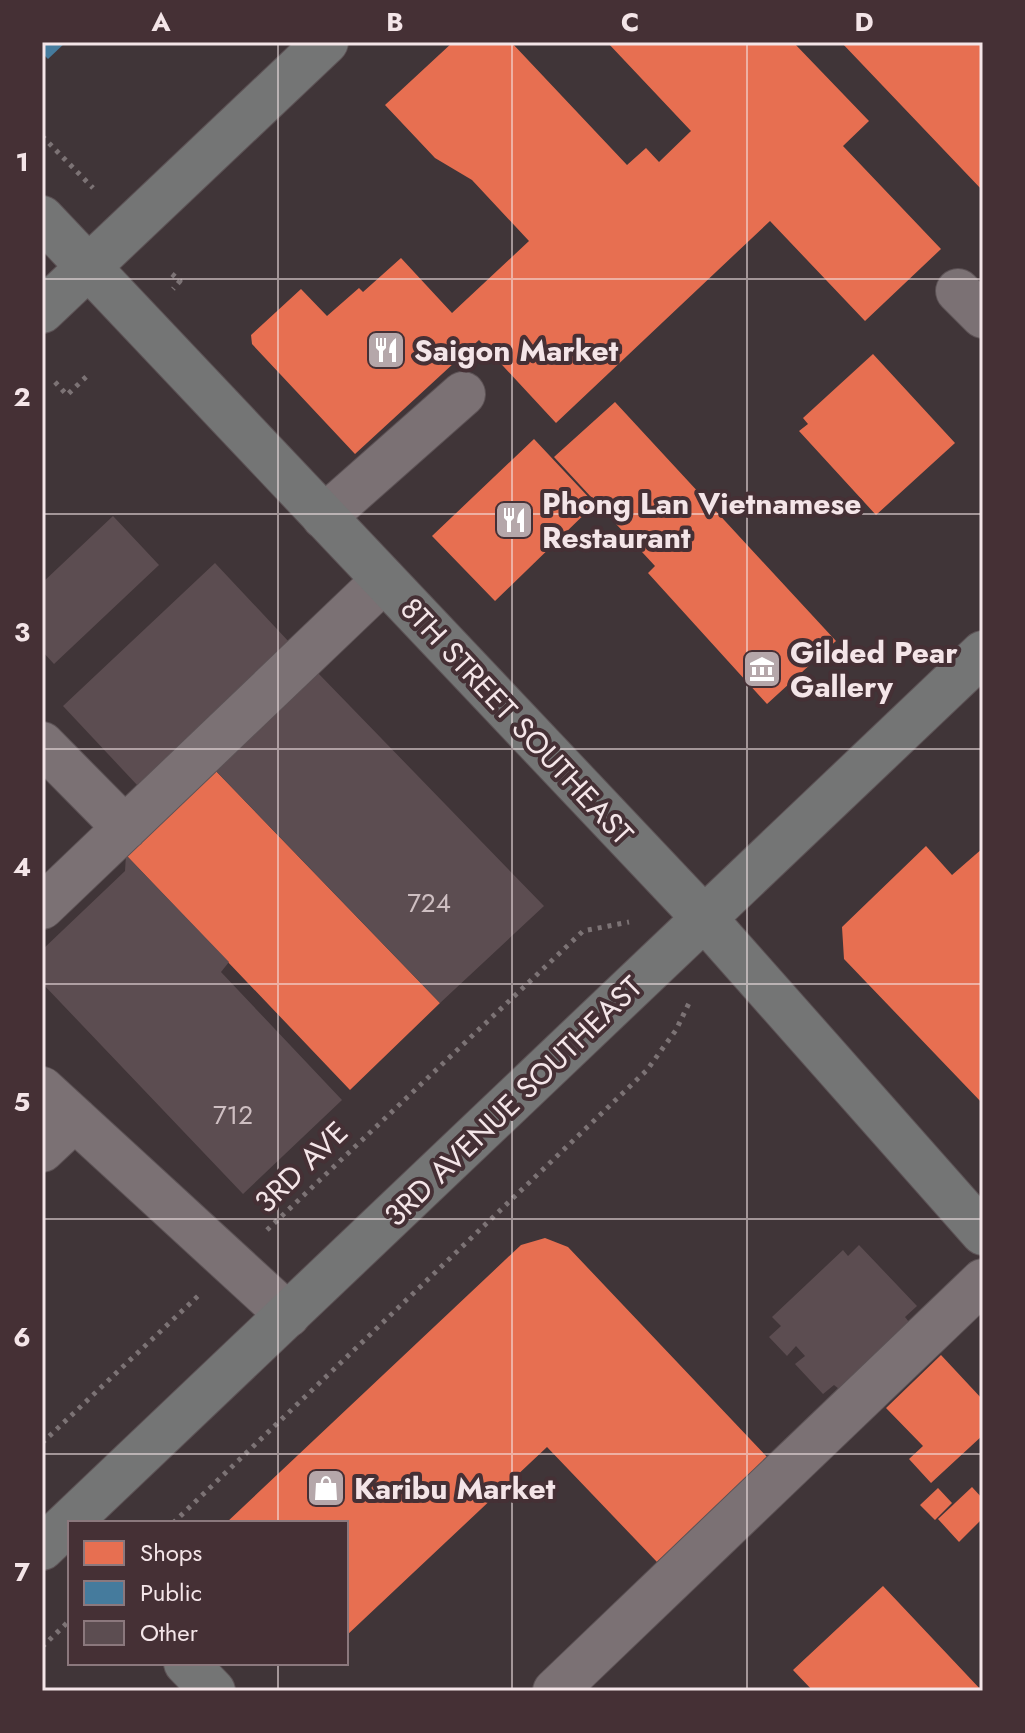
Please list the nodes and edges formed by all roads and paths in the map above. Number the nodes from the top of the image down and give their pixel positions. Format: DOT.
graph roads {
  1 [pos="326,42"];
  2 [pos="42,136"];
  3 [pos="93,188"];
  4 [pos="42,218"];
  5 [pos="88,267"];
  6 [pos="42,311"];
  7 [pos="87,376"];
  8 [pos="55,382"];
  9 [pos="463,394"];
  10 [pos="324,517"];
  11 [pos="384,580"];
  12 [pos="983,653"];
  13 [pos="42,744"];
  14 [pos="125,828"];
  15 [pos="42,907"];
  16 [pos="705,919"];
  17 [pos="594,927"];
  18 [pos="668,1044"];
  19 [pos="42,1089"];
  20 [pos="75,1119"];
  21 [pos="42,1150"];
  22 [pos="983,1233"];
  23 [pos="232,1263"];
  24 [pos="983,1281"];
  25 [pos="288,1315"];
  26 [pos="42,1443"];
  27 [pos="175,1521"];
  28 [pos="54,1533"];
  29 [pos="68,1622"];
  30 [pos="42,1647"];
  31 [pos="188,1665"];
  32 [pos="213,1691"];
  33 [pos="555,1691"];
  1 -- 5 [label="main road"];
  2 -- 3 [label="path"];
  4 -- 5 [label="main road, 8TH STREET SOUTHEAST"];
  5 -- 6 [label="main road"];
  5 -- 10 [label="main road, 8TH STREET SOUTHEAST"];
  7 -- 8 [label="path"];
  9 -- 10 [label="lane"];
  10 -- 11 [label="main road, 8TH STREET SOUTHEAST"];
  11 -- 14 [label="lane"];
  11 -- 16 [label="main road, 8TH STREET SOUTHEAST"];
  12 -- 16 [label="main road, 3RD AVENUE SOUTHEAST"];
  13 -- 14 [label="lane"];
  14 -- 15 [label="lane"];
  16 -- 22 [label="main road, 8TH STREET SOUTHEAST"];
  16 -- 25 [label="main road, 3RD AVENUE SOUTHEAST"];
  17 -- 23 [label="path, 3RD AVE"];
  18 -- 27 [label="path"];
  19 -- 20 [label="lane"];
  20 -- 21 [label="lane"];
  20 -- 23 [label="lane"];
  23 -- 25 [label="lane"];
  23 -- 26 [label="path, 3RD AVE"];
  24 -- 33 [label="lane"];
  25 -- 28 [label="main road, 3RD AVENUE SOUTHEAST"];
  29 -- 30 [label="path"];
  31 -- 32 [label="main road"];
}
